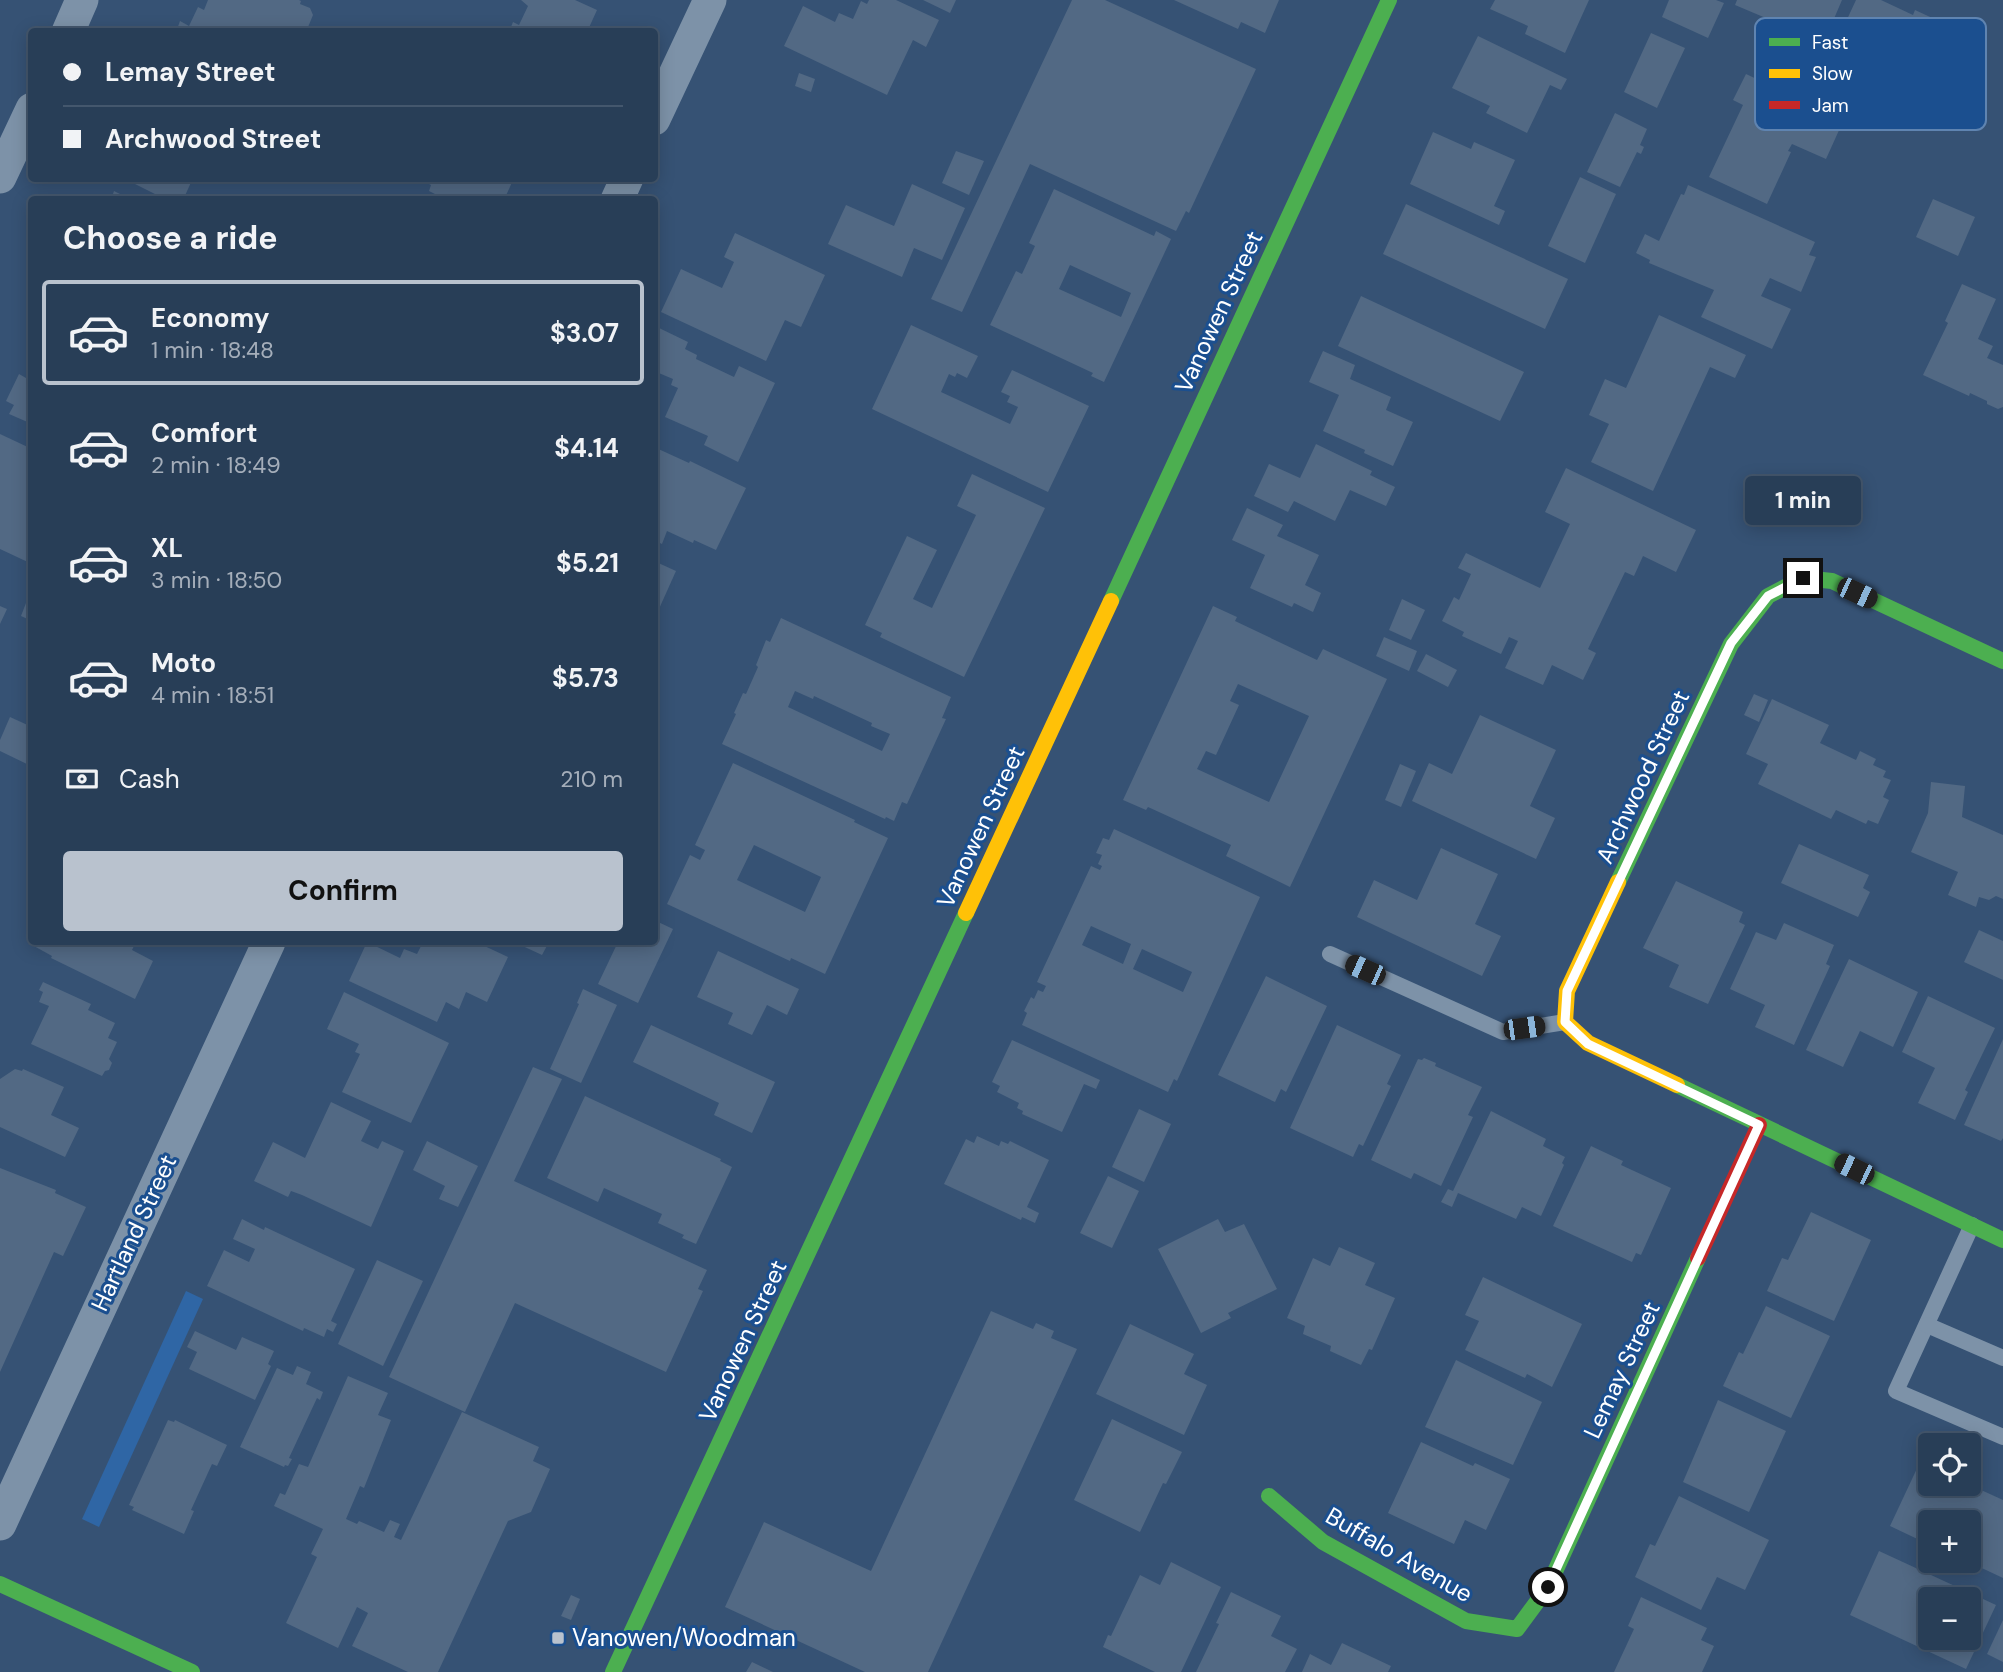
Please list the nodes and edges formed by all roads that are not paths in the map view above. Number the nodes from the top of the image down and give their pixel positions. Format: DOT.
graph roads {
  1 [pos="82,0"];
  2 [pos="710,0"];
  3 [pos="1389,0"];
  4 [pos="70,28"];
  5 [pos="658,110"];
  6 [pos="28,118"];
  7 [pos="0,177"];
  8 [pos="2003,661"];
  9 [pos="268,945"];
  10 [pos="1330,954"];
  11 [pos="1565,1022"];
  12 [pos="1759,1125"];
  13 [pos="1972,1225"];
  14 [pos="2003,1240"];
  15 [pos="1927,1325"];
  16 [pos="2003,1358"];
  17 [pos="2003,1437"];
  18 [pos="1269,1496"];
  19 [pos="0,1524"];
  20 [pos="0,1584"];
  21 [pos="1517,1629"];
  22 [pos="156,1656"];
  23 [pos="149,1672"];
  24 [pos="192,1672"];
  25 [pos="613,1672"];
  1 -- 4 [label="street"];
  2 -- 5 [label="street"];
  3 -- 25 [label="street, Vanowen Street"];
  6 -- 7 [label="street"];
  8 -- 11 [label="street, Archwood Street"];
  9 -- 19 [label="street, Hartland Street"];
  10 -- 11 [label="lane"];
  11 -- 12 [label="street"];
  12 -- 13 [label="street"];
  12 -- 21 [label="street, Lemay Street"];
  13 -- 14 [label="street"];
  13 -- 15 [label="lane"];
  15 -- 16 [label="lane"];
  15 -- 17 [label="lane"];
  18 -- 21 [label="street, Buffalo Avenue"];
  20 -- 22 [label="street"];
  22 -- 23 [label="lane"];
  22 -- 24 [label="street"];
}
